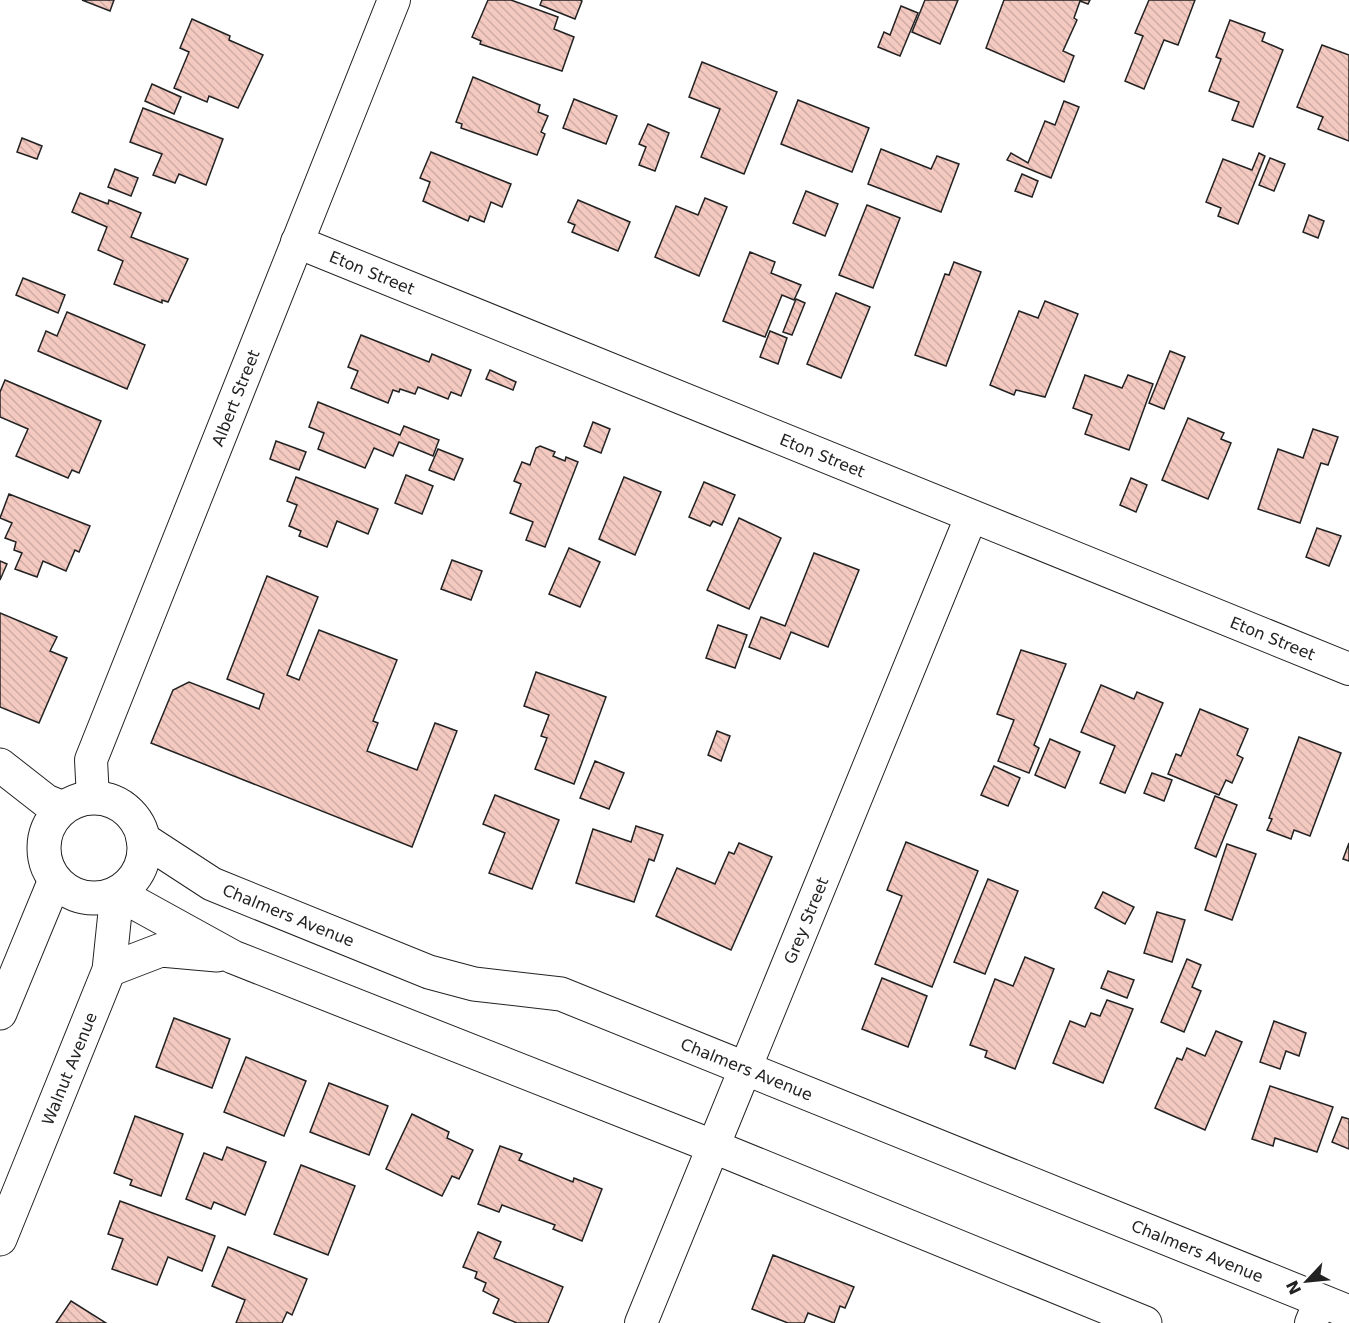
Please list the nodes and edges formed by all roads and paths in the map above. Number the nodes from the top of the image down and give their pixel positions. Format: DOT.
graph roads {
  1 [pos="394,0"];
  2 [pos="297,242"];
  3 [pos="971,517"];
  4 [pos="1349,669"];
  5 [pos="0,765"];
  6 [pos="78,803"];
  7 [pos="144,839"];
  8 [pos="54,880"];
  9 [pos="117,893"];
  10 [pos="233,957"];
  11 [pos="109,970"];
  12 [pos="0,1013"];
  13 [pos="744,1066"];
  14 [pos="712,1146"];
  15 [pos="0,1239"];
  16 [pos="1327,1312"];
  17 [pos="641,1323"];
  18 [pos="1145,1323"];
  1 -- 2 [label="street, Albert Street"];
  2 -- 3 [label="street, Eton Street"];
  2 -- 6 [label="street, Albert Street"];
  3 -- 4 [label="street, Eton Street"];
  3 -- 13 [label="street, Grey Street"];
  5 -- 6 [label="street"];
  6 -- 7 [label="street"];
  6 -- 8 [label="street"];
  7 -- 9 [label="street"];
  7 -- 13 [label="street, Chalmers Avenue"];
  8 -- 9 [label="street"];
  8 -- 12 [label="street"];
  9 -- 10 [label="street"];
  9 -- 11 [label="street, Walnut Avenue"];
  10 -- 11 [label="street"];
  10 -- 14 [label="street"];
  11 -- 15 [label="street, Walnut Avenue"];
  13 -- 14 [label="street, Grey Street"];
  13 -- 16 [label="street, Chalmers Avenue"];
  14 -- 17 [label="street, Grey Street"];
  14 -- 18 [label="street"];
}
